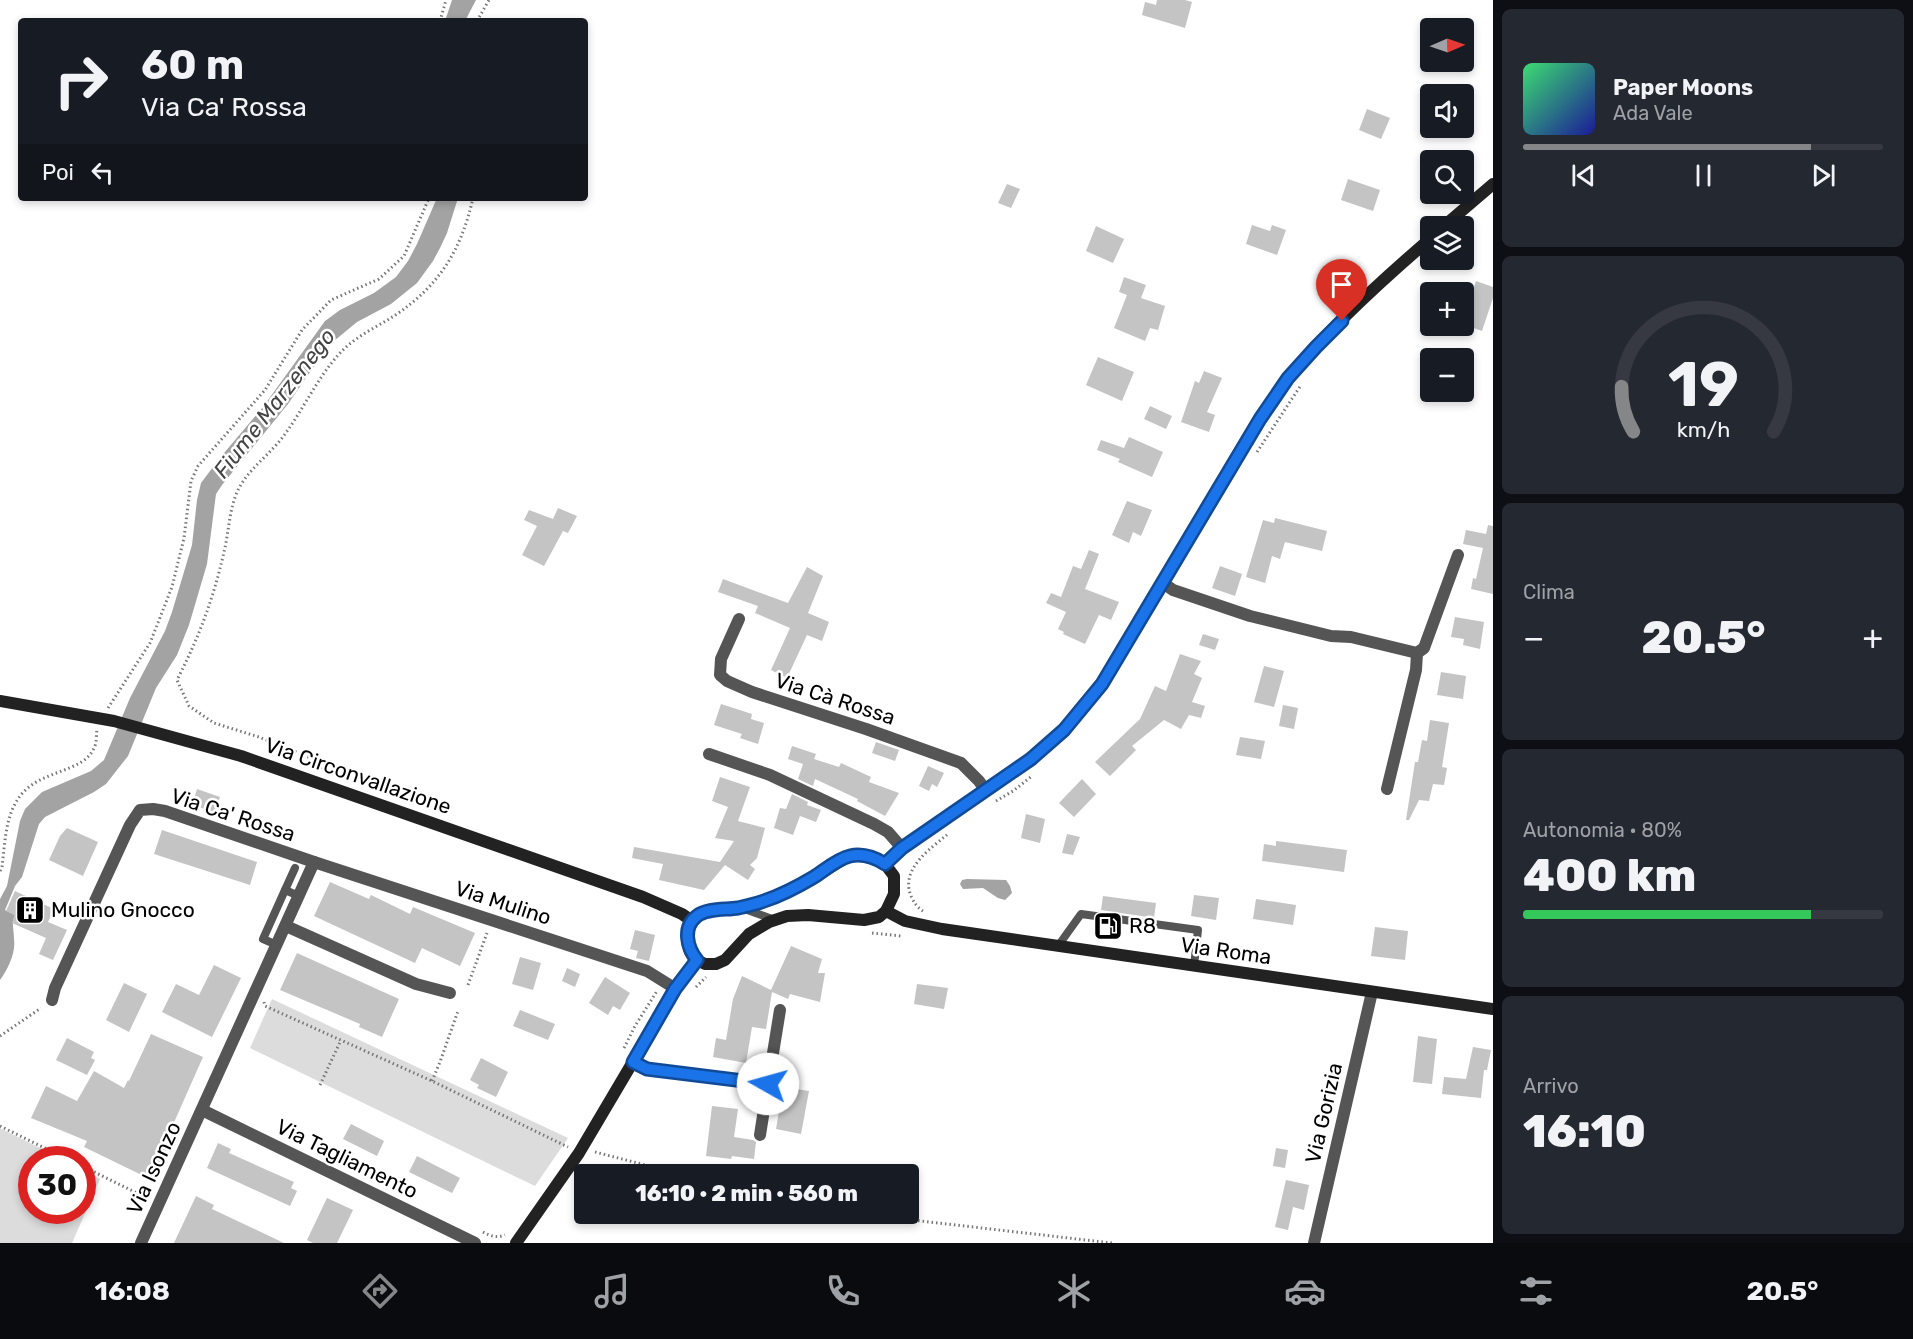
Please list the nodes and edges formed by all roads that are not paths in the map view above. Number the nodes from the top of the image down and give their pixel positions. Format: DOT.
graph roads {
  1 [pos="1493,184"];
  2 [pos="1456,216"];
  3 [pos="1420,248"];
  4 [pos="1458,555"];
  5 [pos="1163,583"];
  6 [pos="739,619"];
  7 [pos="1417,653"];
  8 [pos="0,701"];
  9 [pos="709,754"];
  10 [pos="1387,789"];
  11 [pos="986,791"];
  12 [pos="902,848"];
  13 [pos="314,862"];
  14 [pos="885,864"];
  15 [pos="295,868"];
  16 [pos="285,890"];
  17 [pos="299,896"];
  18 [pos="739,907"];
  19 [pos="886,911"];
  20 [pos="775,920"];
  21 [pos="692,921"];
  22 [pos="286,926"];
  23 [pos="277,945"];
  24 [pos="1058,946"];
  25 [pos="697,960"];
  26 [pos="1194,966"];
  27 [pos="675,989"];
  28 [pos="1372,992"];
  29 [pos="450,993"];
  30 [pos="52,1000"];
  31 [pos="1493,1009"];
  32 [pos="780,1010"];
  33 [pos="633,1062"];
  34 [pos="768,1084"];
  35 [pos="202,1110"];
  36 [pos="760,1135"];
  37 [pos="512,1239"];
  38 [pos="141,1243"];
  39 [pos="475,1243"];
  40 [pos="1314,1243"];
  1 -- 2 [label="main road"];
  3 -- 5 [label="main road"];
  4 -- 7 [label="street"];
  5 -- 7 [label="street"];
  5 -- 11 [label="main road"];
  6 -- 11 [label="street, Via Cà Rossa"];
  7 -- 10 [label="street"];
  8 -- 21 [label="main road, Via Circonvallazione"];
  9 -- 12 [label="street"];
  11 -- 12 [label="main road"];
  12 -- 14 [label="main road"];
  13 -- 17 [label="street, Via Ca' Rossa"];
  13 -- 27 [label="street, Via Mulino"];
  13 -- 30 [label="street, Via Ca' Rossa"];
  14 -- 18 [label="main road"];
  14 -- 19 [label="main road"];
  15 -- 16 [label="lane"];
  16 -- 17 [label="lane"];
  16 -- 23 [label="lane"];
  17 -- 22 [label="street, Via Ca' Rossa"];
  18 -- 20 [label="lane"];
  18 -- 21 [label="main road"];
  19 -- 20 [label="main road"];
  19 -- 24 [label="main road, Via Roma"];
  20 -- 25 [label="main road"];
  21 -- 25 [label="main road"];
  22 -- 23 [label="street, Via Ca' Rossa"];
  22 -- 29 [label="street"];
  23 -- 35 [label="street, Via Ca' Rossa"];
  24 -- 26 [label="main road, Via Roma"];
  24 -- 26 [label="lane"];
  25 -- 27 [label="main road"];
  26 -- 28 [label="main road, Via Roma"];
  27 -- 33 [label="main road"];
  28 -- 31 [label="main road, Via Roma"];
  28 -- 40 [label="street, Via Gorizia"];
  32 -- 34 [label="street"];
  33 -- 34 [label="street"];
  33 -- 37 [label="main road"];
  34 -- 36 [label="street"];
  35 -- 38 [label="street, Via Isonzo"];
  35 -- 39 [label="street, Via Tagliamento"];
}
